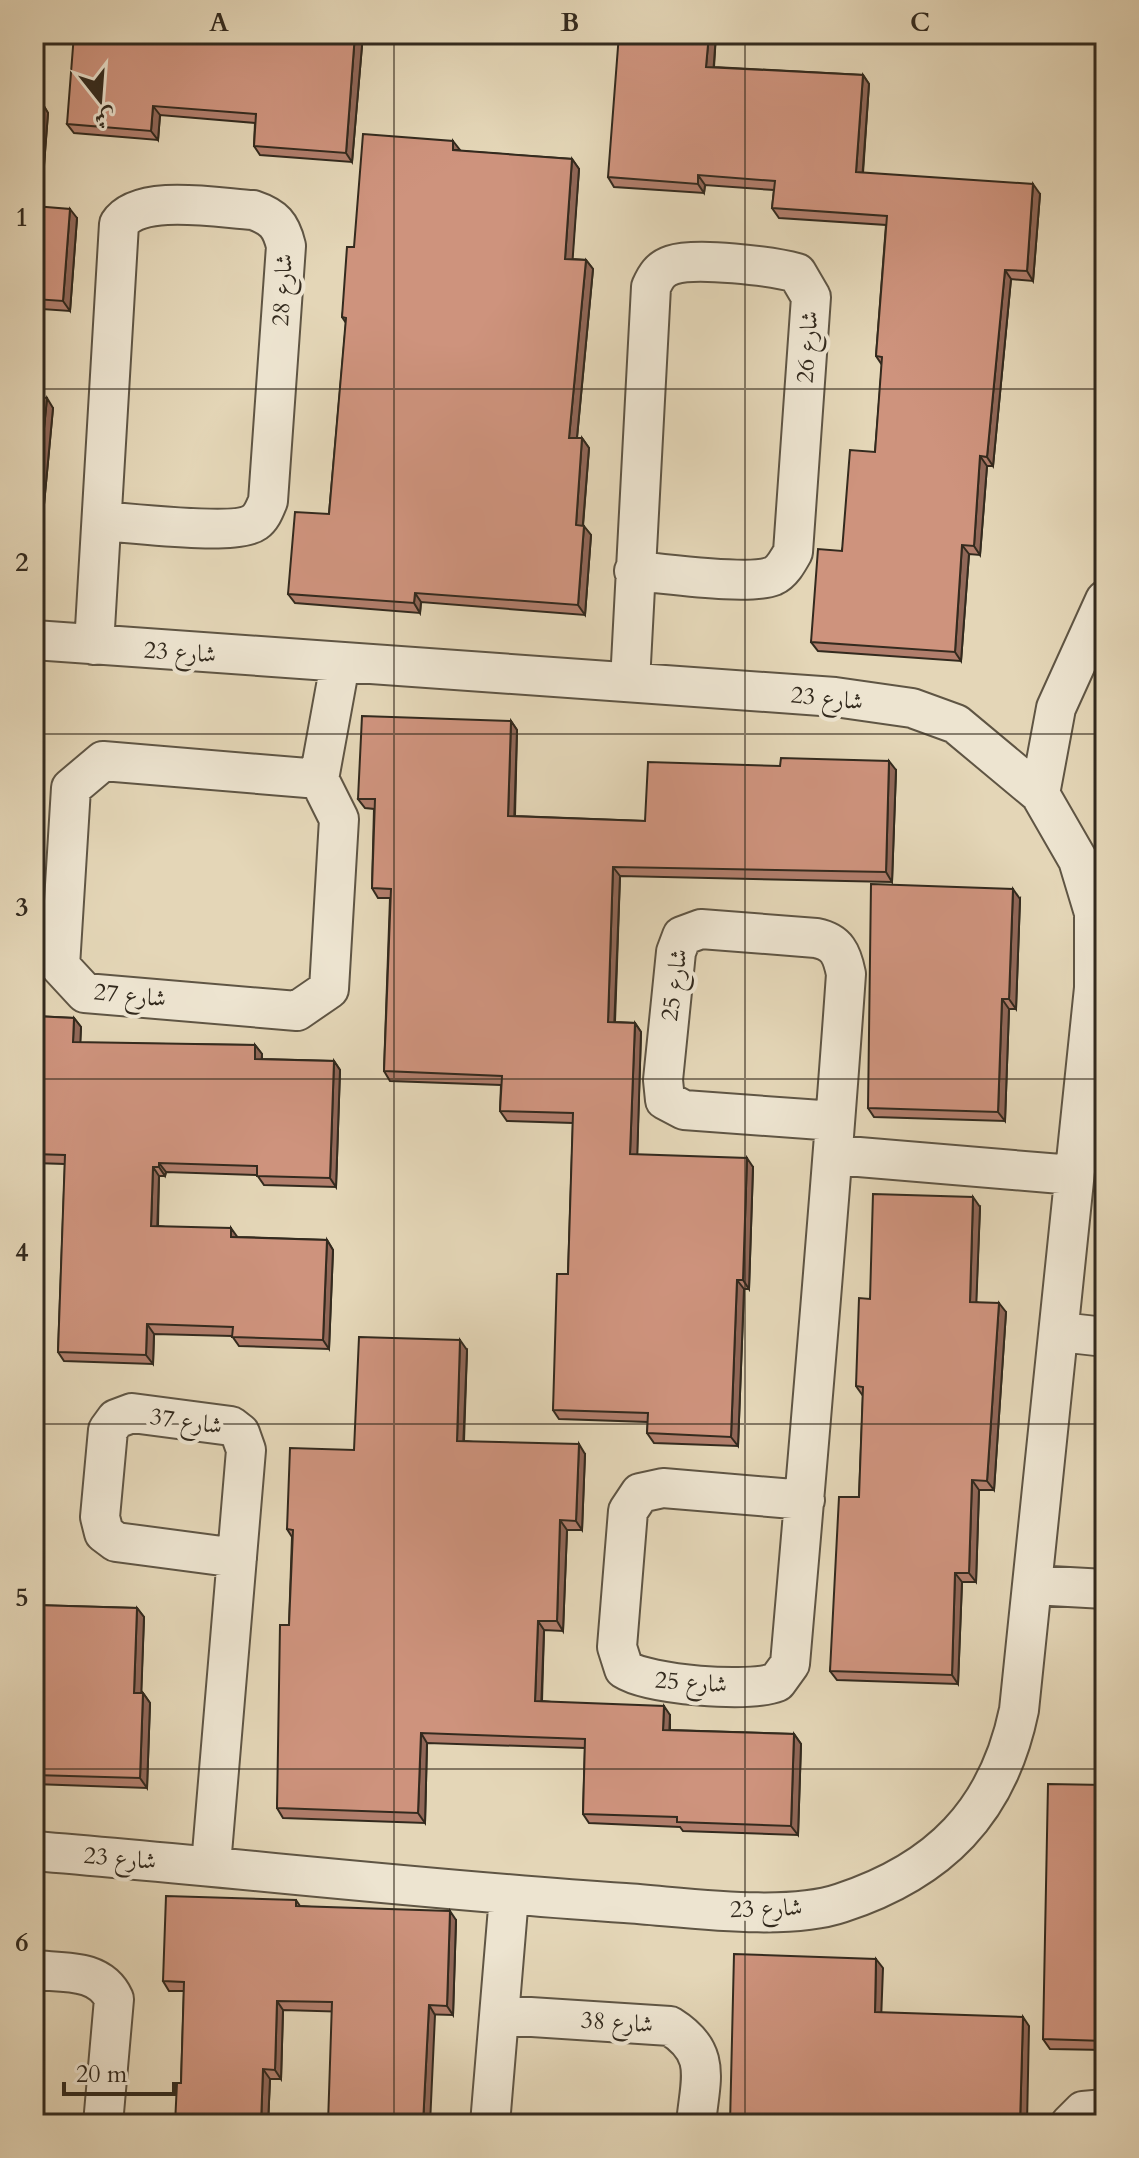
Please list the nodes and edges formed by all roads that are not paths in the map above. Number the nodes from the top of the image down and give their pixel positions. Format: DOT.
graph roads {
  1 [pos="102,521"];
  2 [pos="634,571"];
  3 [pos="1105,600"];
  4 [pos="34,640"];
  5 [pos="94,645"];
  6 [pos="340,664"];
  7 [pos="630,682"];
  8 [pos="319,779"];
  9 [pos="1040,794"];
  10 [pos="835,1138"];
  11 [pos="1073,1175"];
  12 [pos="1060,1332"];
  13 [pos="1105,1337"];
  14 [pos="805,1500"];
  15 [pos="237,1558"];
  16 [pos="1033,1585"];
  17 [pos="1105,1589"];
  18 [pos="34,1851"];
  19 [pos="211,1865"];
  20 [pos="509,1896"];
  21 [pos="34,1970"];
  22 [pos="500,2015"];
  23 [pos="1105,2109"];
  24 [pos="103,2124"];
  25 [pos="490,2124"];
  26 [pos="696,2124"];
  27 [pos="1070,2124"];
  1 -- 1 [label="street, شارع 28"];
  1 -- 5 [label="street, شارع 28"];
  2 -- 2 [label="street, شارع 26"];
  2 -- 7 [label="street, شارع 26"];
  3 -- 9 [label="street"];
  4 -- 5 [label="street, شارع 23"];
  5 -- 6 [label="street, شارع 23"];
  6 -- 7 [label="street, شارع 23"];
  6 -- 8 [label="street"];
  7 -- 9 [label="street, شارع 23"];
  8 -- 8 [label="street, شارع 27"];
  9 -- 11 [label="street, شارع 23"];
  10 -- 10 [label="street, شارع 25"];
  10 -- 11 [label="street, شارع 25"];
  10 -- 14 [label="street, شارع 25"];
  11 -- 12 [label="street, شارع 23"];
  12 -- 13 [label="street"];
  12 -- 16 [label="street, شارع 23"];
  14 -- 14 [label="street, شارع 25"];
  15 -- 15 [label="street, شارع 37"];
  15 -- 19 [label="street, شارع 37"];
  16 -- 17 [label="street"];
  16 -- 20 [label="street, شارع 23"];
  18 -- 19 [label="street, شارع 23"];
  19 -- 20 [label="street, شارع 23"];
  20 -- 22 [label="street"];
  21 -- 24 [label="street"];
  22 -- 25 [label="street"];
  22 -- 26 [label="street, شارع 38"];
  23 -- 27 [label="street"];
}
